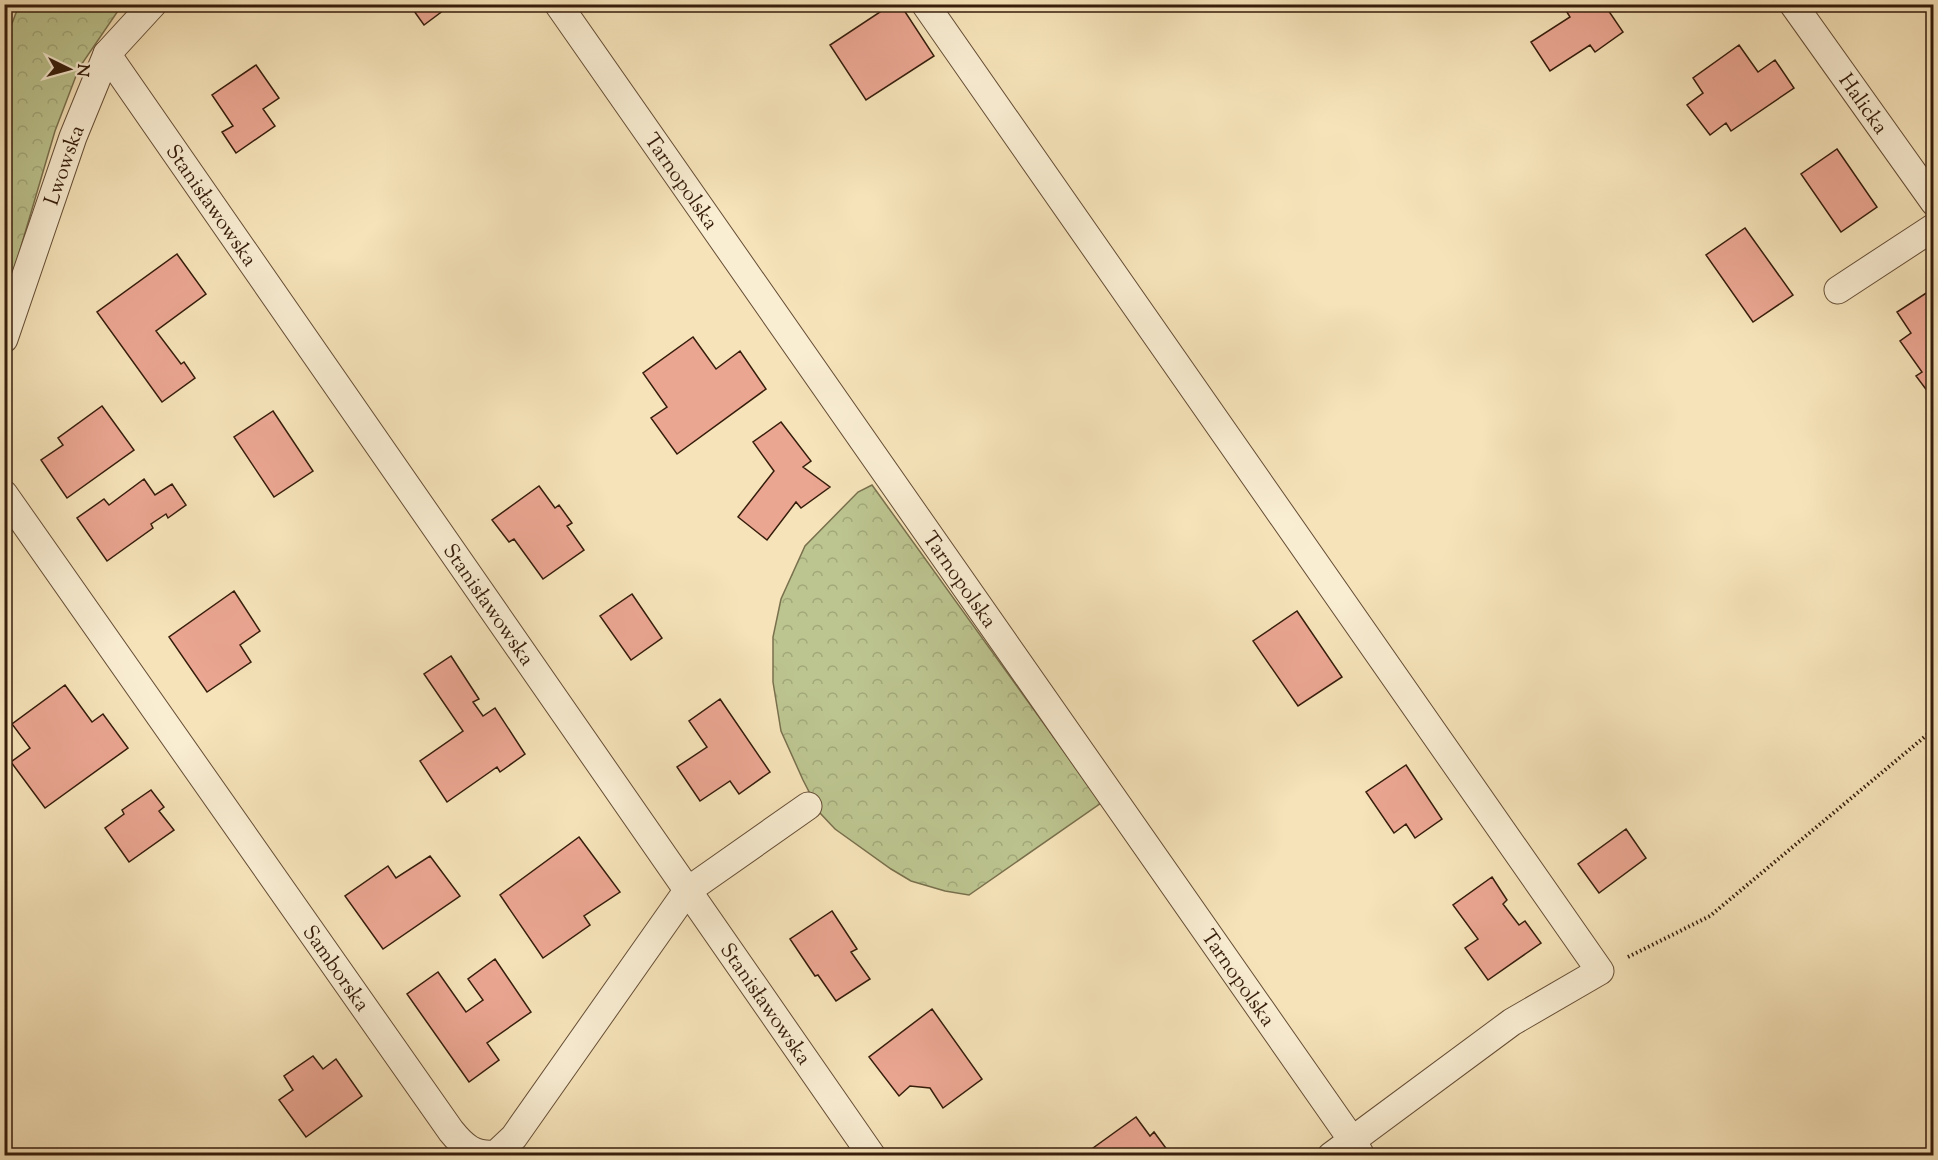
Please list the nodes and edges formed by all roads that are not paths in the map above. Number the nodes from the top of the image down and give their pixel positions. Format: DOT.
graph roads {
  1 [pos="153,4"];
  2 [pos="558,4"];
  3 [pos="925,4"];
  4 [pos="1793,4"];
  5 [pos="107,54"];
  6 [pos="1934,202"];
  7 [pos="1934,227"];
  8 [pos="1838,290"];
  9 [pos="4,339"];
  10 [pos="4,494"];
  11 [pos="808,806"];
  12 [pos="687,891"];
  13 [pos="1348,1150"];
  14 [pos="872,1155"];
  1 -- 5 [label="street, Lwowska"];
  2 -- 13 [label="street, Tarnopolska"];
  3 -- 13 [label="street"];
  4 -- 6 [label="street, Halicka"];
  5 -- 9 [label="street, Lwowska"];
  5 -- 12 [label="street, Stanisławowska"];
  7 -- 8 [label="street"];
  10 -- 12 [label="street, Samborska"];
  11 -- 12 [label="street"];
  12 -- 14 [label="street, Stanisławowska"];
}
